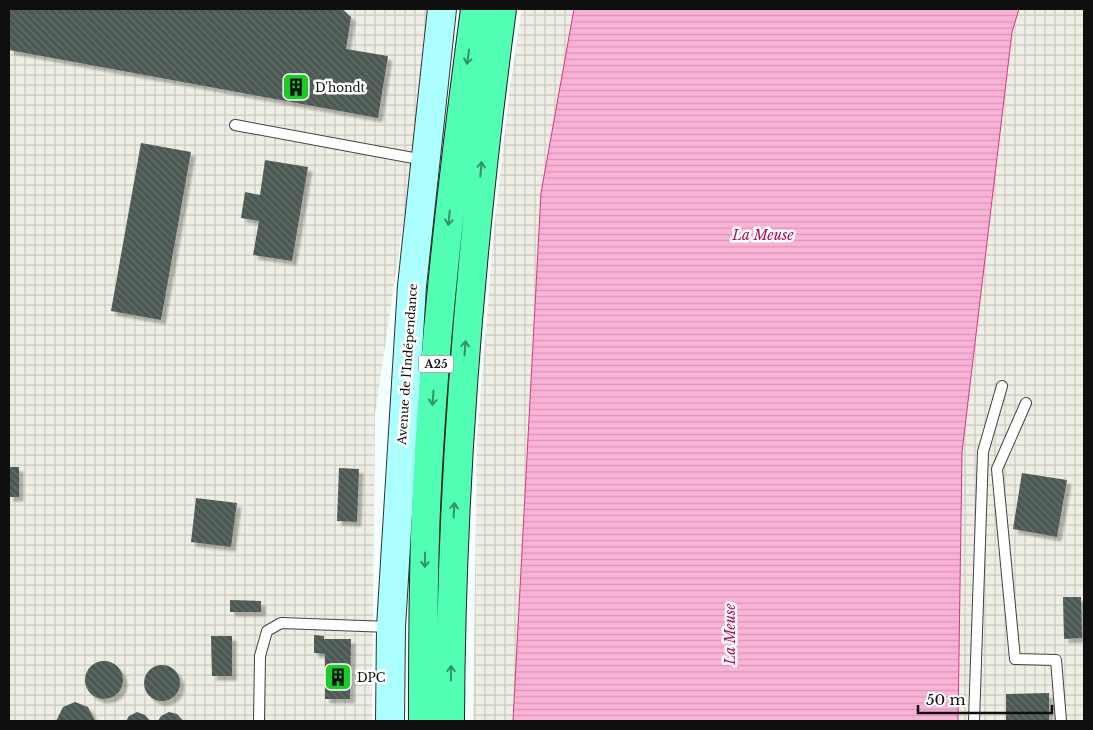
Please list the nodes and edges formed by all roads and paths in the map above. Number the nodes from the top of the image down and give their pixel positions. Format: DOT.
graph roads {
  1 [pos="442,9"];
  2 [pos="475,9"];
  3 [pos="502,9"];
  4 [pos="235,125"];
  5 [pos="425,160"];
  6 [pos="1002,386"];
  7 [pos="1026,403"];
  8 [pos="391,627"];
  9 [pos="259,721"];
  10 [pos="390,721"];
  11 [pos="423,721"];
  12 [pos="450,721"];
  13 [pos="974,721"];
  14 [pos="1061,721"];
  1 -- 5 [label="main road, Avenue de l'Indépendance"];
  2 -- 11 [label="highway, A25, one-way"];
  12 -- 3 [label="highway, A25, one-way"];
  4 -- 5 [label="lane"];
  5 -- 8 [label="main road, Avenue de l'Indépendance"];
  6 -- 13 [label="lane"];
  7 -- 14 [label="lane"];
  8 -- 9 [label="lane"];
  8 -- 10 [label="main road, Avenue de l'Indépendance"];
}
